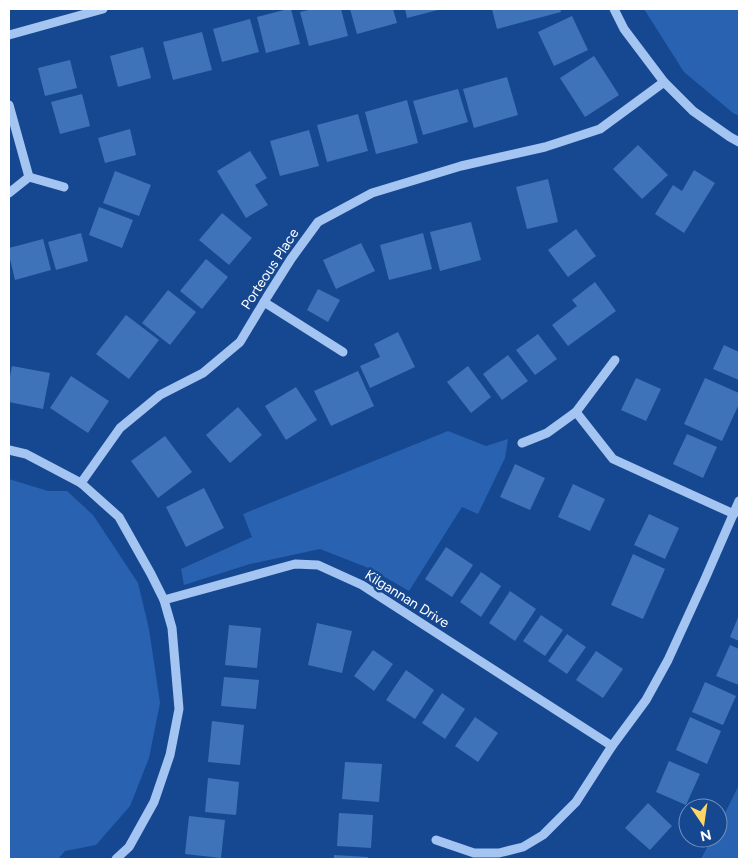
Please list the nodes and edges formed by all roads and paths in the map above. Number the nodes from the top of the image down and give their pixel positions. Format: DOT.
graph roads {
  1 [pos="103,9"];
  2 [pos="614,9"];
  3 [pos="9,35"];
  4 [pos="664,82"];
  5 [pos="9,105"];
  6 [pos="739,142"];
  7 [pos="29,177"];
  8 [pos="64,187"];
  9 [pos="9,193"];
  10 [pos="264,302"];
  11 [pos="343,352"];
  12 [pos="615,360"];
  13 [pos="576,412"];
  14 [pos="522,443"];
  15 [pos="9,450"];
  16 [pos="81,483"];
  17 [pos="739,501"];
  18 [pos="734,514"];
  19 [pos="164,600"];
  20 [pos="612,746"];
  21 [pos="436,840"];
  22 [pos="116,859"];
  1 -- 3 [label="street"];
  2 -- 4 [label="street"];
  4 -- 6 [label="street"];
  4 -- 10 [label="street, Porteous Place"];
  5 -- 7 [label="street"];
  7 -- 8 [label="street"];
  7 -- 9 [label="street"];
  10 -- 11 [label="street"];
  10 -- 16 [label="street, Porteous Place"];
  12 -- 13 [label="street"];
  13 -- 14 [label="street"];
  13 -- 18 [label="street"];
  15 -- 16 [label="street"];
  16 -- 19 [label="street"];
  17 -- 18 [label="street"];
  18 -- 20 [label="street"];
  19 -- 20 [label="street, Kilgannan Drive"];
  19 -- 22 [label="street"];
  20 -- 21 [label="street"];
}
